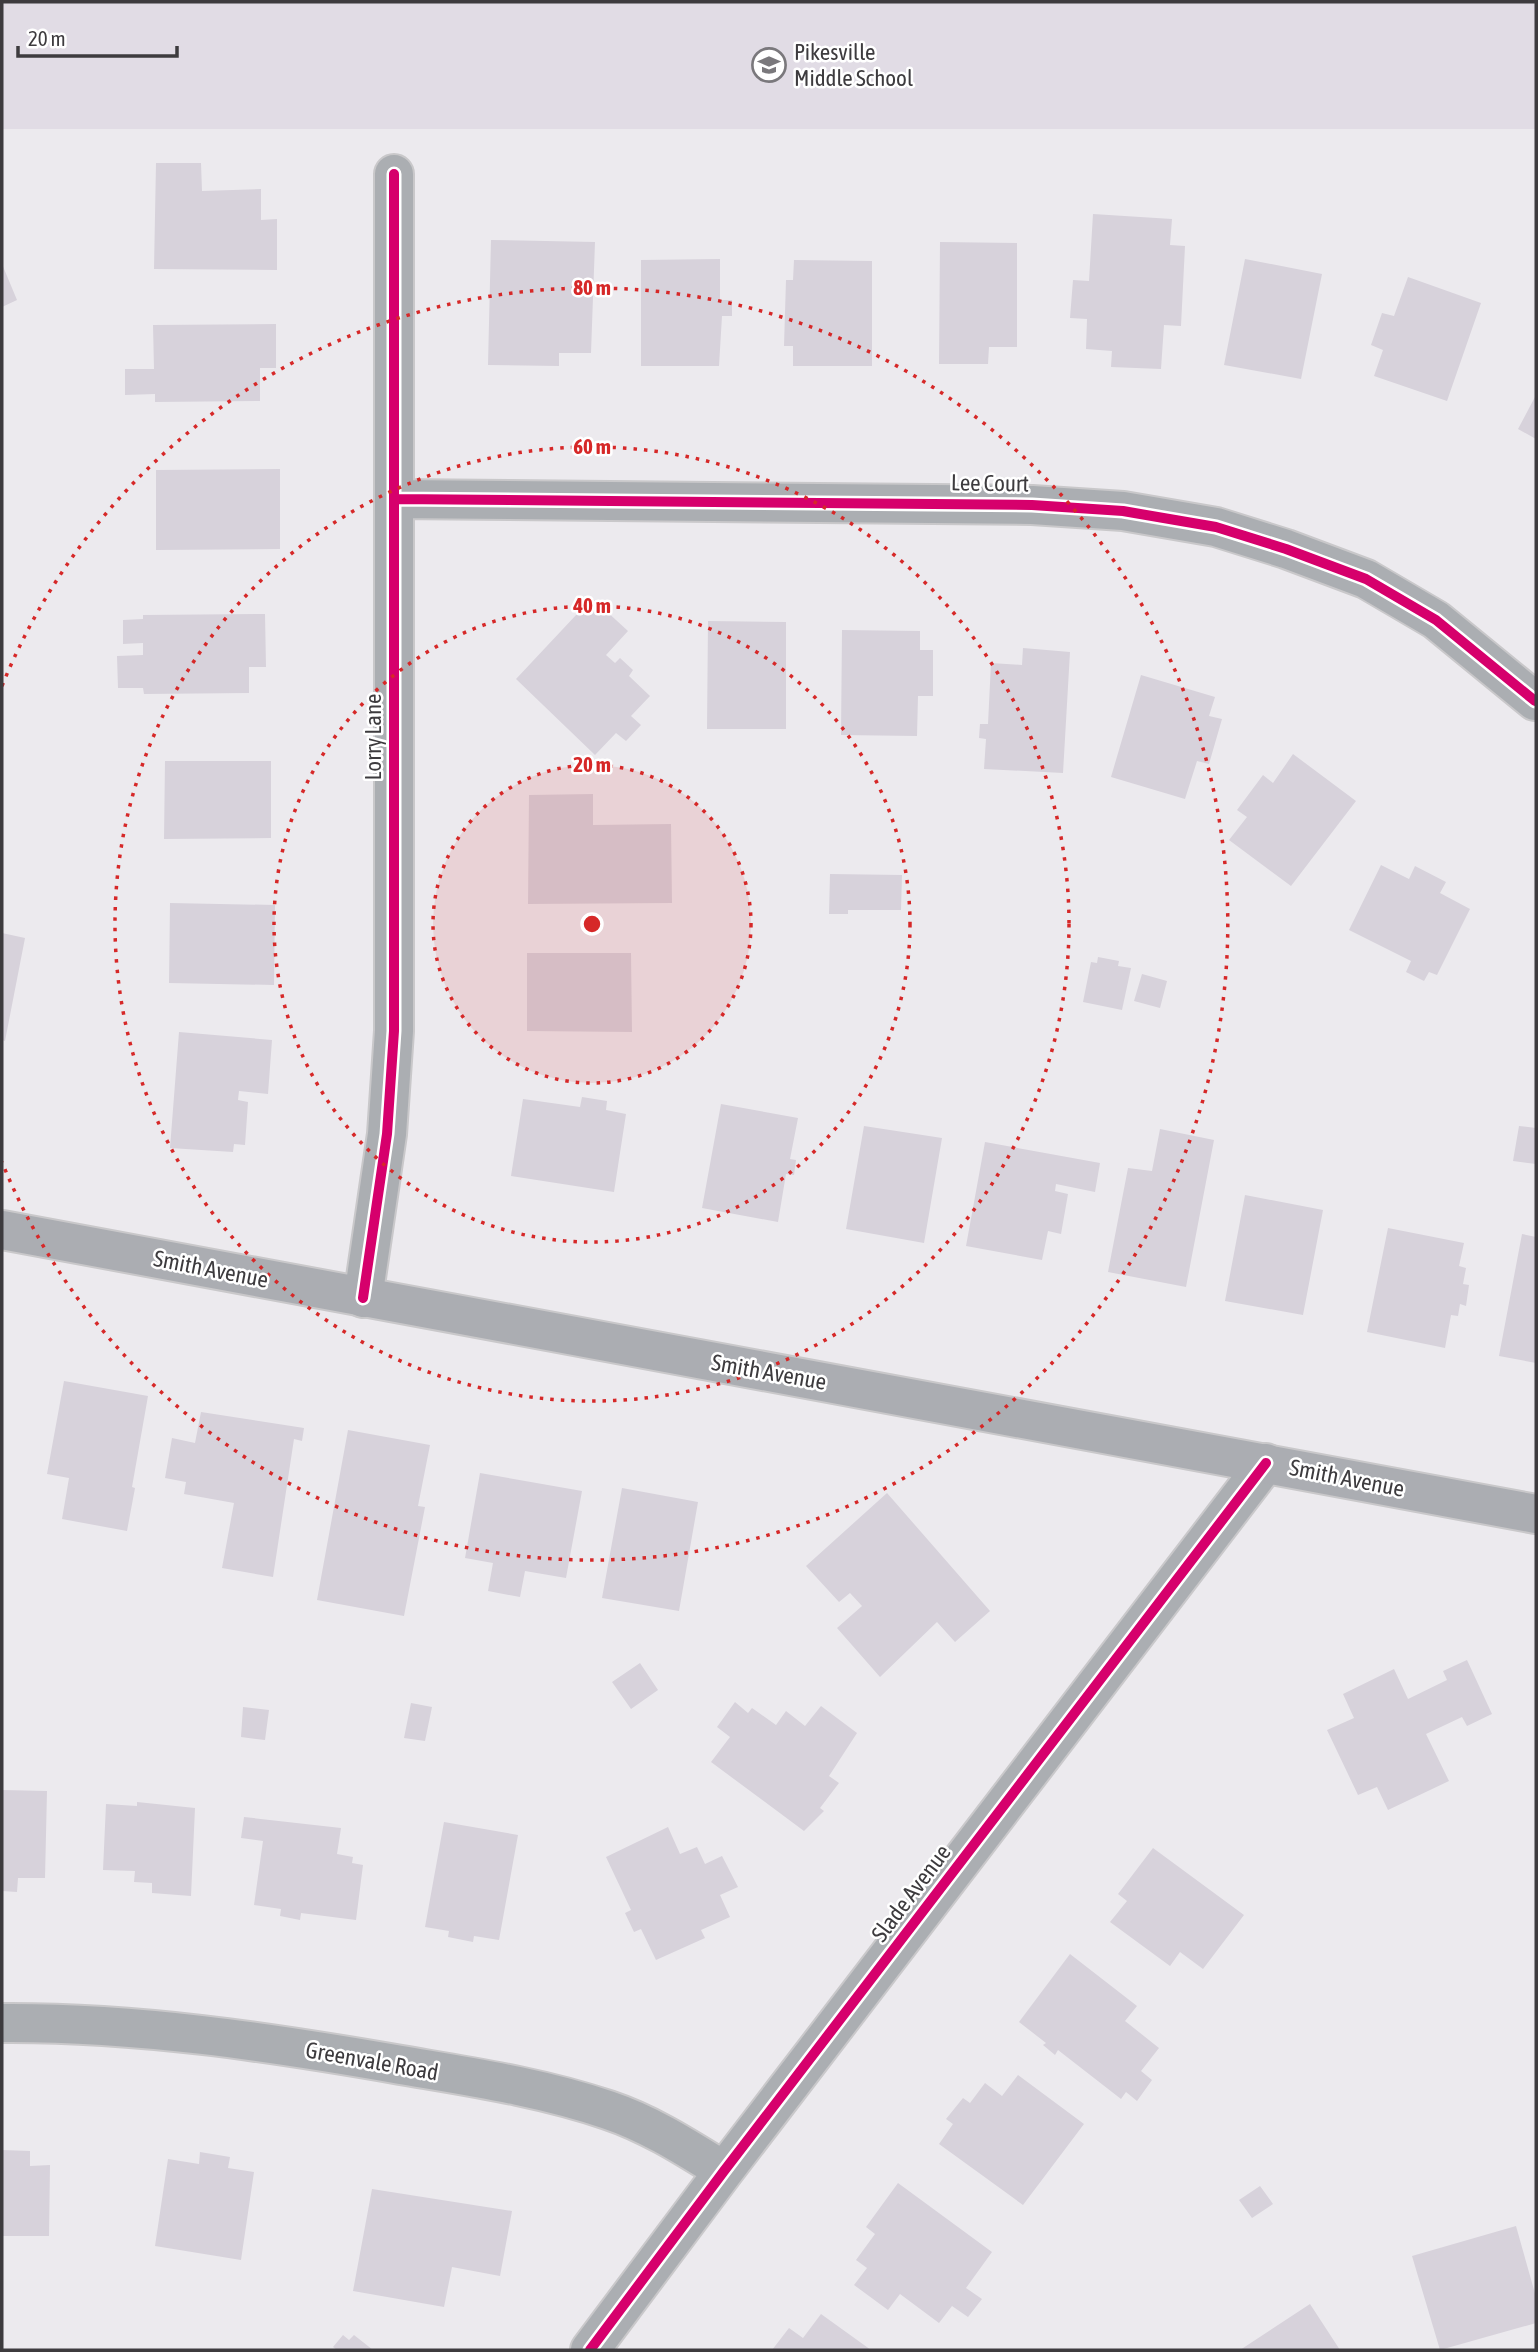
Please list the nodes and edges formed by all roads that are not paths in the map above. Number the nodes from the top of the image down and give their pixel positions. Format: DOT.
graph roads {
  1 [pos="394,174"];
  2 [pos="394,499"];
  3 [pos="1535,701"];
  4 [pos="2,1230"];
  5 [pos="363,1298"];
  6 [pos="1266,1462"];
  7 [pos="1536,1514"];
  8 [pos="2,2022"];
  9 [pos="724,2171"];
  10 [pos="590,2350"];
  1 -- 2 [label="street, Lorry Lane"];
  2 -- 3 [label="street, Lee Court"];
  2 -- 5 [label="street, Lorry Lane"];
  4 -- 5 [label="main road, Smith Avenue"];
  5 -- 6 [label="main road, Smith Avenue"];
  6 -- 7 [label="main road, Smith Avenue"];
  6 -- 9 [label="street, Slade Avenue"];
  8 -- 9 [label="street, Greenvale Road"];
  9 -- 10 [label="street, Slade Avenue"];
}
